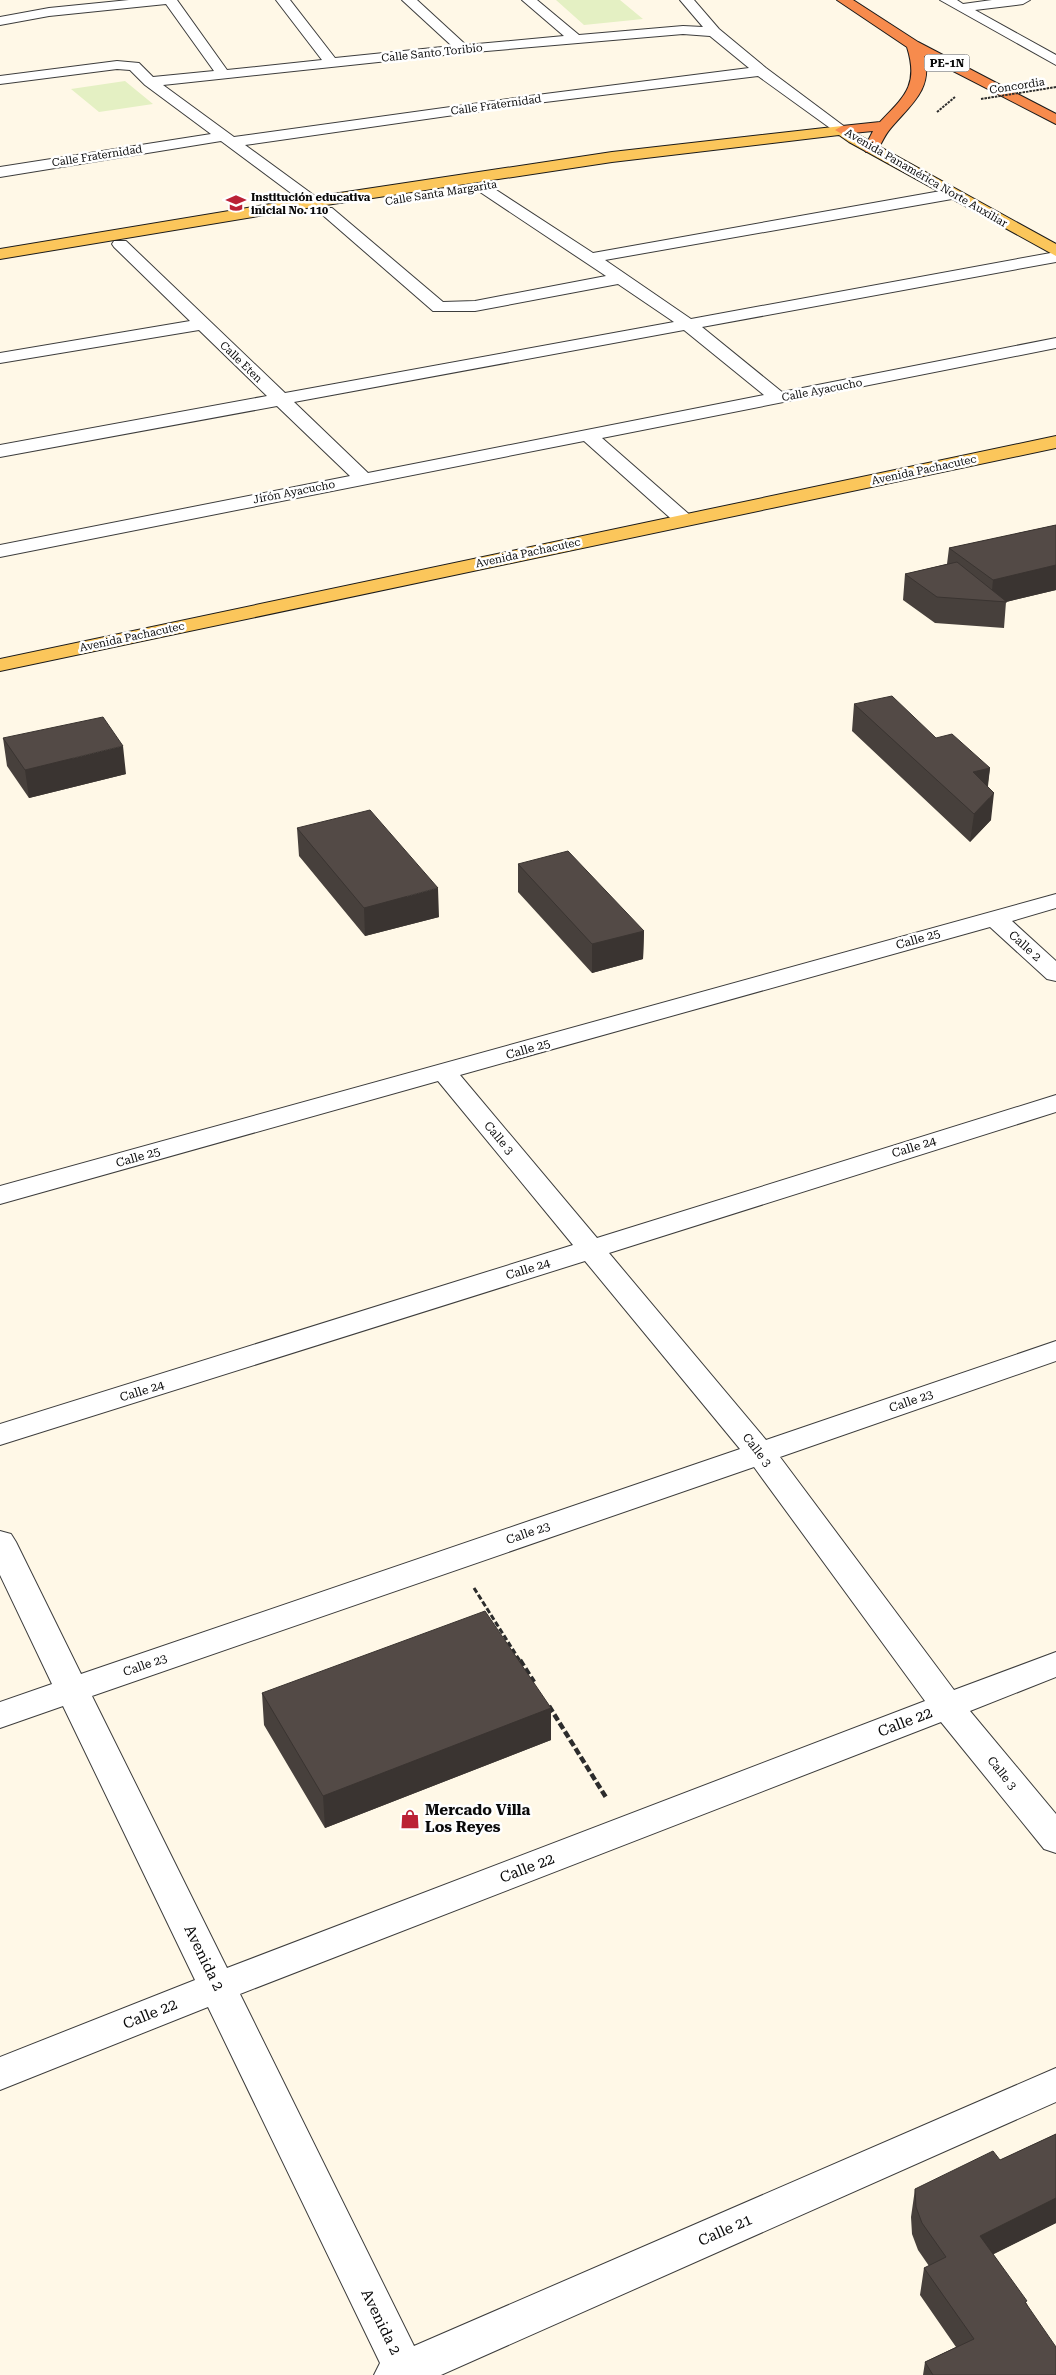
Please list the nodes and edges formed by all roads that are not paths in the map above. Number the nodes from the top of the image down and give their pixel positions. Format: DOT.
graph roads {
  1 [pos="169,0"];
  2 [pos="283,0"];
  3 [pos="409,0"];
  4 [pos="529,0"];
  5 [pos="687,0"];
  6 [pos="844,0"];
  7 [pos="947,0"];
  8 [pos="1023,0"];
  9 [pos="93,2"];
  10 [pos="961,8"];
  11 [pos="0,11"];
  12 [pos="0,21"];
  13 [pos="714,32"];
  14 [pos="576,39"];
  15 [pos="913,45"];
  16 [pos="463,49"];
  17 [pos="1056,61"];
  18 [pos="332,64"];
  19 [pos="762,71"];
  20 [pos="224,75"];
  21 [pos="0,80"];
  22 [pos="150,82"];
  23 [pos="1056,120"];
  24 [pos="884,126"];
  25 [pos="848,135"];
  26 [pos="228,139"];
  27 [pos="871,148"];
  28 [pos="0,172"];
  29 [pos="482,187"];
  30 [pos="952,194"];
  31 [pos="319,207"];
  32 [pos="120,244"];
  33 [pos="1056,251"];
  34 [pos="0,254"];
  35 [pos="1056,257"];
  36 [pos="590,258"];
  37 [pos="0,264"];
  38 [pos="622,278"];
  39 [pos="201,324"];
  40 [pos="687,324"];
  41 [pos="1056,343"];
  42 [pos="0,358"];
  43 [pos="279,398"];
  44 [pos="779,398"];
  45 [pos="588,436"];
  46 [pos="1056,442"];
  47 [pos="0,451"];
  48 [pos="362,479"];
  49 [pos="684,520"];
  50 [pos="0,551"];
  51 [pos="0,666"];
  52 [pos="1056,901"];
  53 [pos="994,918"];
  54 [pos="1056,974"];
  55 [pos="444,1072"];
  56 [pos="1056,1103"];
  57 [pos="0,1195"];
  58 [pos="591,1250"];
  59 [pos="1056,1351"];
  60 [pos="0,1435"];
  61 [pos="760,1453"];
  62 [pos="0,1542"];
  63 [pos="1056,1664"];
  64 [pos="73,1690"];
  65 [pos="947,1706"];
  66 [pos="0,1715"];
  67 [pos="1056,1839"];
  68 [pos="218,1987"];
  69 [pos="0,2074"];
  70 [pos="1056,2084"];
  71 [pos="402,2374"];
  1 -- 9 [label="street"];
  1 -- 20 [label="street"];
  2 -- 18 [label="street"];
  3 -- 16 [label="street"];
  4 -- 14 [label="street"];
  5 -- 13 [label="street, Avenida Panamérica Norte Auxiliar"];
  6 -- 15 [label="highway, PE-1N"];
  7 -- 10 [label="street"];
  8 -- 10 [label="street"];
  9 -- 11 [label="street"];
  9 -- 12 [label="street"];
  10 -- 17 [label="street"];
  13 -- 14 [label="street, Calle Santo Toribio"];
  13 -- 19 [label="street, Avenida Panamérica Norte Auxiliar"];
  14 -- 16 [label="street, Calle Santo Toribio"];
  15 -- 23 [label="highway, PE-1N"];
  15 -- 24 [label="highway"];
  16 -- 18 [label="street, Calle Santo Toribio"];
  18 -- 20 [label="street, Calle Santo Toribio"];
  19 -- 25 [label="street, Avenida Panamérica Norte Auxiliar"];
  19 -- 26 [label="street, Calle Fraternidad"];
  20 -- 22 [label="street, Calle Santo Toribio"];
  21 -- 22 [label="street"];
  22 -- 26 [label="street"];
  24 -- 25 [label="highway"];
  24 -- 27 [label="highway"];
  25 -- 27 [label="main road, Avenida Panamérica Norte Auxiliar"];
  25 -- 29 [label="main road, Calle Santa Margarita"];
  25 -- 31 [label="main road, Calle Santa Margarita"];
  26 -- 28 [label="street, Calle Fraternidad"];
  26 -- 31 [label="street"];
  27 -- 30 [label="main road, Avenida Panamérica Norte Auxiliar"];
  29 -- 31 [label="main road, Calle Santa Margarita"];
  29 -- 36 [label="street"];
  30 -- 33 [label="main road, Avenida Panamérica Norte Auxiliar"];
  30 -- 36 [label="street"];
  31 -- 32 [label="main road, Calle Santa Margarita"];
  31 -- 34 [label="main road, Calle Santa Margarita"];
  31 -- 38 [label="street"];
  32 -- 37 [label="main road, Calle Santa Margarita"];
  32 -- 39 [label="street, Calle Eten"];
  35 -- 40 [label="street"];
  36 -- 38 [label="street"];
  38 -- 40 [label="street"];
  39 -- 42 [label="street"];
  39 -- 43 [label="street, Calle Eten"];
  40 -- 43 [label="street"];
  40 -- 44 [label="street"];
  41 -- 44 [label="street, Calle Ayacucho"];
  43 -- 47 [label="street"];
  43 -- 48 [label="street, Calle Eten"];
  44 -- 45 [label="street, Calle Ayacucho"];
  45 -- 48 [label="street, Jirón Ayacucho"];
  45 -- 49 [label="street"];
  46 -- 49 [label="main road, Avenida Pachacutec"];
  48 -- 50 [label="street, Jirón Ayacucho"];
  49 -- 51 [label="main road, Avenida Pachacutec"];
  52 -- 53 [label="street, Calle 25"];
  53 -- 54 [label="street, Calle 2"];
  53 -- 55 [label="street, Calle 25"];
  55 -- 57 [label="street, Calle 25"];
  55 -- 58 [label="street, Calle 3"];
  56 -- 58 [label="street, Calle 24"];
  58 -- 60 [label="street, Calle 24"];
  58 -- 61 [label="street, Calle 3"];
  59 -- 61 [label="street, Calle 23"];
  61 -- 64 [label="street, Calle 23"];
  61 -- 65 [label="street, Calle 3"];
  62 -- 64 [label="street, Avenida 2"];
  63 -- 65 [label="street, Calle 22"];
  64 -- 66 [label="street, Calle 23"];
  64 -- 68 [label="street, Avenida 2"];
  65 -- 67 [label="street, Calle 3"];
  65 -- 68 [label="street, Calle 22"];
  68 -- 69 [label="street, Calle 22"];
  68 -- 71 [label="street, Avenida 2"];
  70 -- 71 [label="street, Calle 21"];
}
